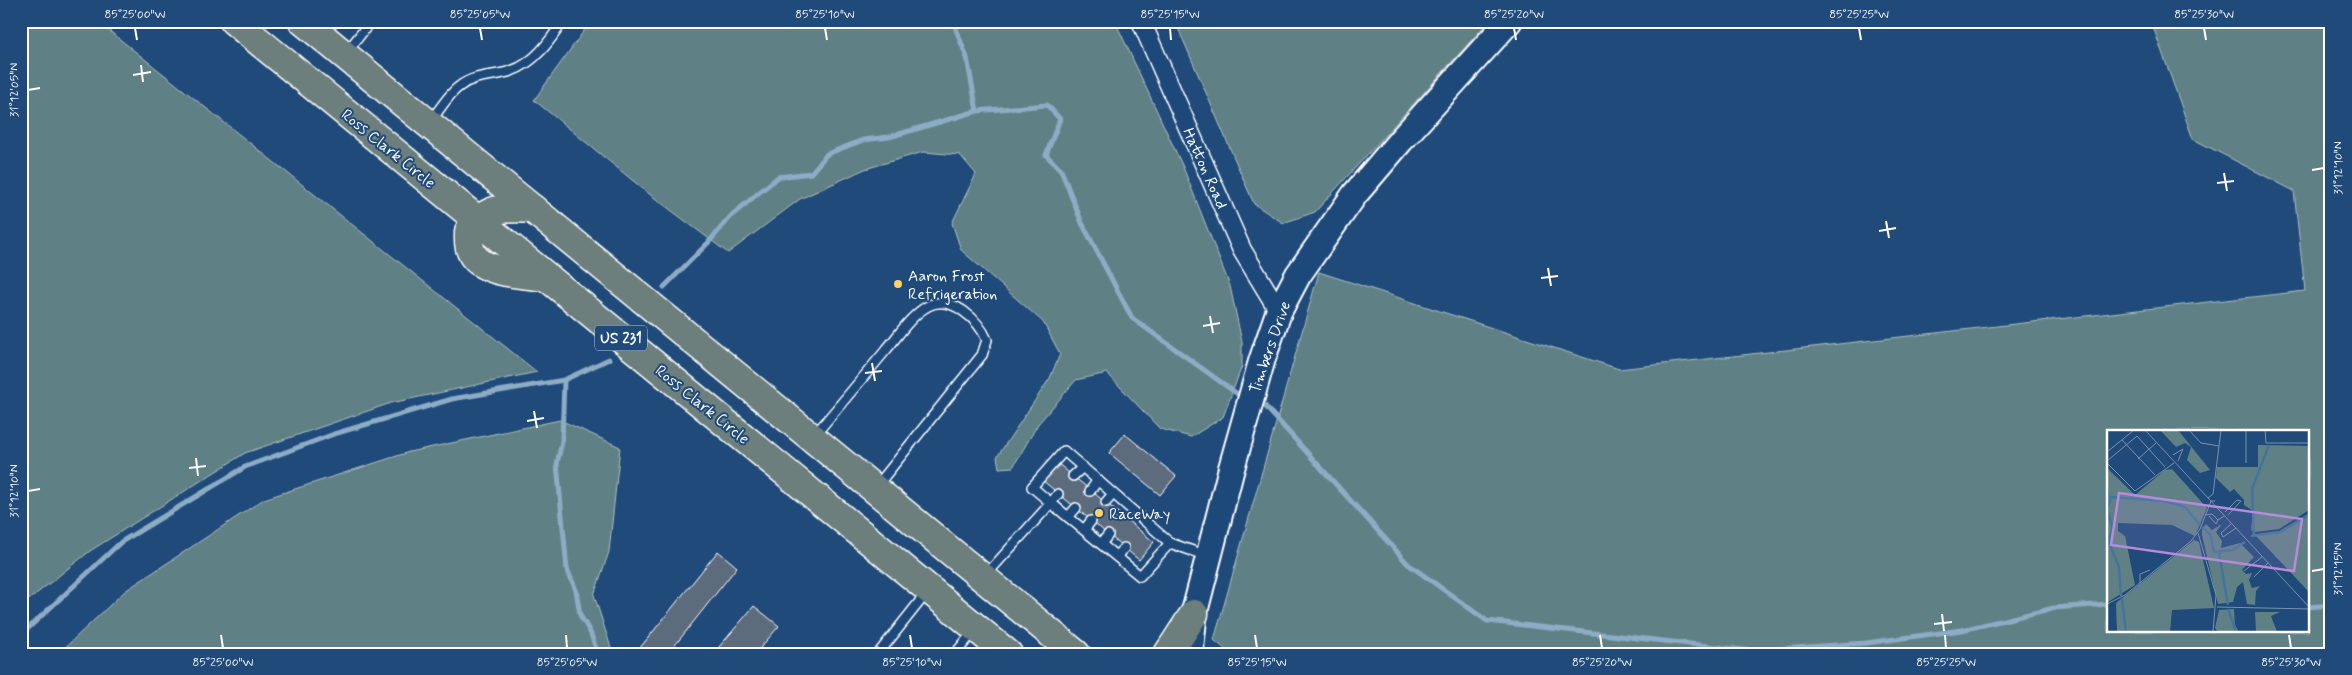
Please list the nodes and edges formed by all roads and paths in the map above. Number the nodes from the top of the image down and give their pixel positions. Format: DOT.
graph roads {
  1 [pos="303,21"];
  2 [pos="371,21"];
  3 [pos="563,21"];
  4 [pos="1141,21"];
  5 [pos="1509,21"];
  6 [pos="243,24"];
  7 [pos="344,55"];
  8 [pos="429,124"];
  9 [pos="533,209"];
  10 [pos="477,220"];
  11 [pos="1279,311"];
  12 [pos="812,438"];
  13 [pos="1083,467"];
  14 [pos="1073,476"];
  15 [pos="1098,480"];
  16 [pos="874,489"];
  17 [pos="1090,490"];
  18 [pos="1058,494"];
  19 [pos="1113,494"];
  20 [pos="1106,502"];
  21 [pos="1051,503"];
  22 [pos="1076,508"];
  23 [pos="1130,509"];
  24 [pos="1068,517"];
  25 [pos="1124,517"];
  26 [pos="1091,521"];
  27 [pos="1084,530"];
  28 [pos="1108,535"];
  29 [pos="1170,543"];
  30 [pos="1101,544"];
  31 [pos="1124,548"];
  32 [pos="1116,556"];
  33 [pos="1208,557"];
  34 [pos="983,578"];
  35 [pos="930,589"];
  36 [pos="1194,614"];
  37 [pos="977,628"];
  38 [pos="878,654"];
  39 [pos="955,654"];
  40 [pos="1008,654"];
  41 [pos="1076,654"];
  42 [pos="1168,654"];
  43 [pos="1190,654"];
  1 -- 7 [label="highway, US 231"];
  2 -- 7 [label="lane"];
  3 -- 8 [label="lane"];
  4 -- 11 [label="street, Hatton Road"];
  5 -- 11 [label="street, Timbers Drive"];
  6 -- 10 [label="highway, Ross Clark Circle / US 231"];
  7 -- 8 [label="highway, US 231"];
  8 -- 9 [label="highway, US 231"];
  9 -- 10 [label="highway"];
  9 -- 12 [label="highway, US 231"];
  10 -- 35 [label="highway, Ross Clark Circle / US 231"];
  11 -- 33 [label="street, Timbers Drive"];
  12 -- 16 [label="highway, US 231"];
  12 -- 16 [label="lane"];
  13 -- 14 [label="lane"];
  13 -- 15 [label="lane"];
  13 -- 21 [label="lane"];
  15 -- 17 [label="lane"];
  15 -- 19 [label="lane"];
  16 -- 34 [label="highway, US 231"];
  18 -- 21 [label="lane"];
  19 -- 20 [label="lane"];
  19 -- 23 [label="lane"];
  21 -- 24 [label="lane"];
  21 -- 34 [label="lane"];
  22 -- 24 [label="lane"];
  23 -- 25 [label="lane"];
  23 -- 29 [label="lane"];
  24 -- 27 [label="lane"];
  26 -- 27 [label="lane"];
  27 -- 30 [label="lane"];
  28 -- 30 [label="lane"];
  29 -- 32 [label="lane"];
  29 -- 33 [label="lane"];
  30 -- 32 [label="lane"];
  31 -- 32 [label="lane"];
  33 -- 36 [label="street, Timbers Drive"];
  34 -- 41 [label="highway, US 231"];
  35 -- 37 [label="highway, Ross Clark Circle / US 231"];
  35 -- 38 [label="lane"];
  36 -- 42 [label="highway"];
  36 -- 43 [label="street, Timbers Drive"];
  37 -- 39 [label="lane"];
  37 -- 40 [label="highway, Ross Clark Circle / US 231"];
}
